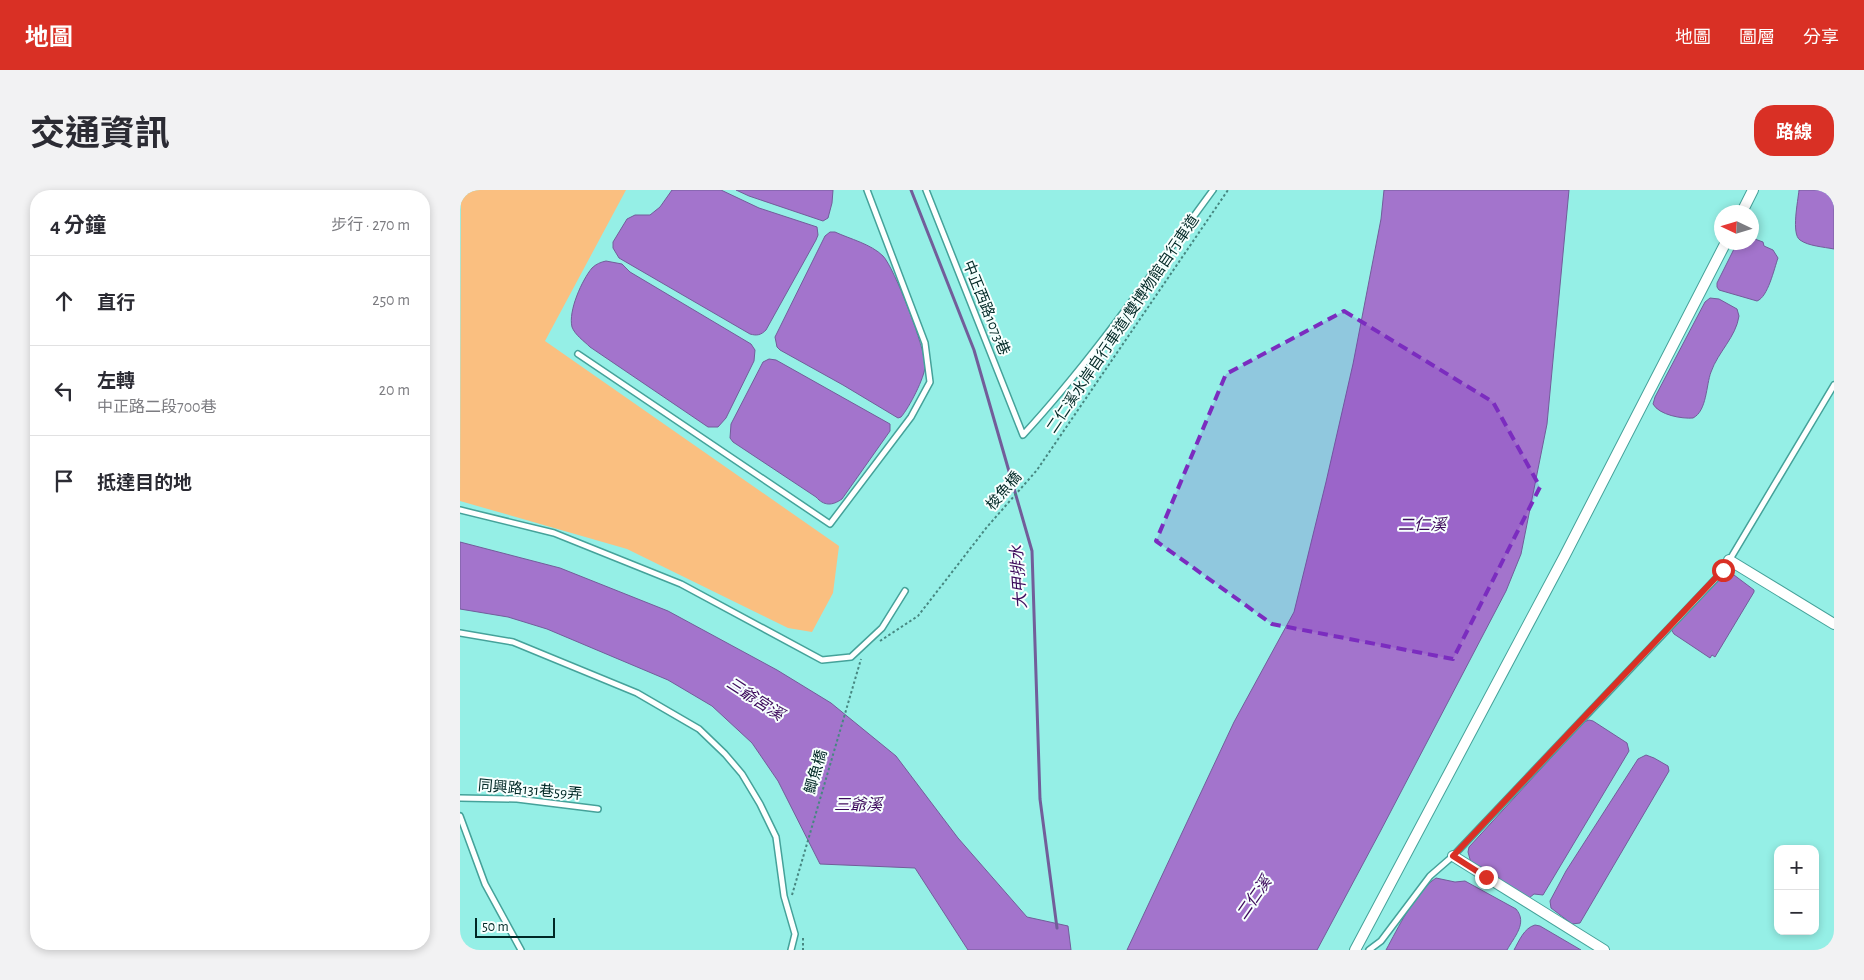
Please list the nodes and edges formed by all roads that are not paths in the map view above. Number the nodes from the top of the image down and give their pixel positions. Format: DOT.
graph roads {
  1 [pos="867,190"];
  2 [pos="926,190"];
  3 [pos="1213,190"];
  4 [pos="1753,190"];
  5 [pos="1746,205"];
  6 [pos="1722,250"];
  7 [pos="578,354"];
  8 [pos="1834,385"];
  9 [pos="460,510"];
  10 [pos="1729,560"];
  11 [pos="905,591"];
  12 [pos="1834,624"];
  13 [pos="460,633"];
  14 [pos="460,798"];
  15 [pos="598,809"];
  16 [pos="460,816"];
  17 [pos="1453,856"];
  18 [pos="521,950"];
  19 [pos="792,950"];
  20 [pos="1355,950"];
  21 [pos="1369,950"];
  22 [pos="1604,950"];
  1 -- 7 [label="lane"];
  2 -- 3 [label="lane, 中正西路1073巷"];
  4 -- 5 [label="street"];
  6 -- 20 [label="street"];
  8 -- 10 [label="lane"];
  9 -- 11 [label="lane"];
  10 -- 12 [label="street"];
  10 -- 17 [label="lane"];
  13 -- 19 [label="lane"];
  14 -- 15 [label="lane, 同興路131巷59弄"];
  16 -- 18 [label="lane"];
  17 -- 21 [label="lane"];
  17 -- 22 [label="street"];
}
